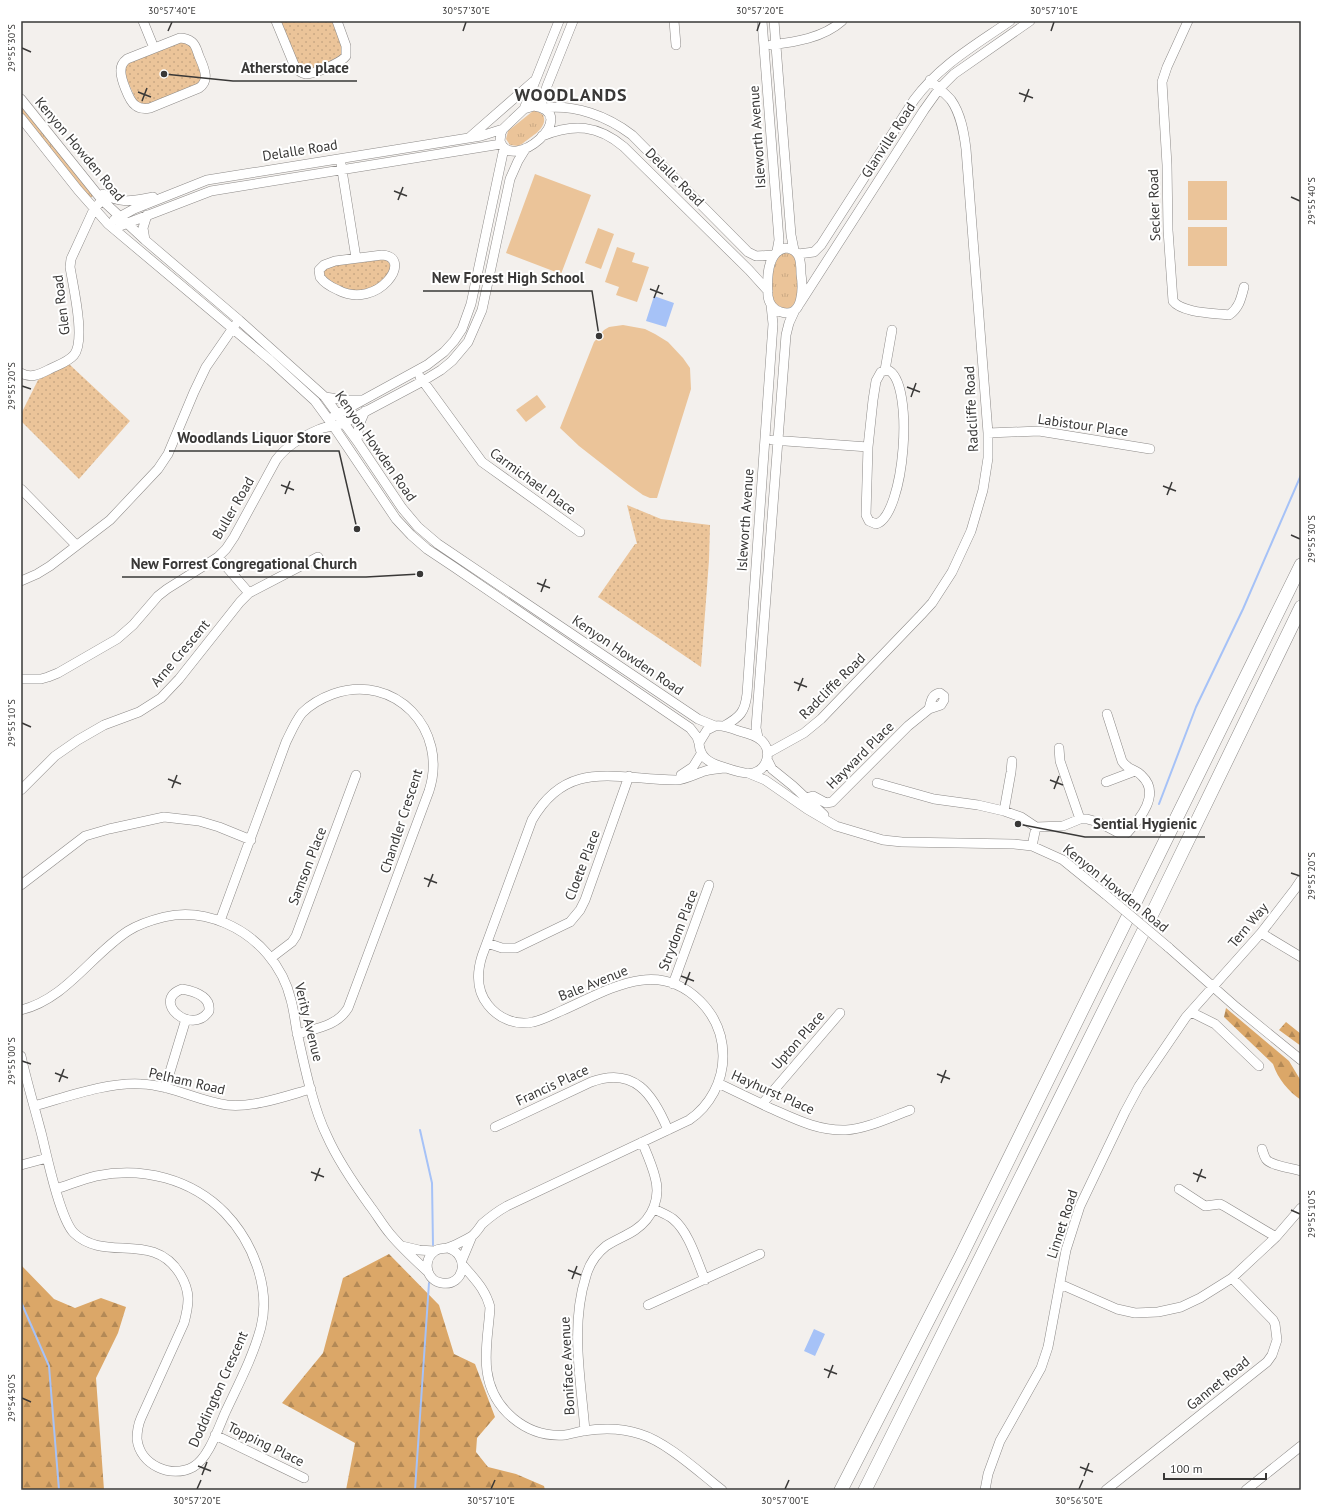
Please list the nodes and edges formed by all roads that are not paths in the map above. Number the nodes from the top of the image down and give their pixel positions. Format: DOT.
graph roads {
  1 [pos="143,21"];
  2 [pos="276,21"];
  3 [pos="337,21"];
  4 [pos="559,21"];
  5 [pos="573,21"];
  6 [pos="674,21"];
  7 [pos="762,21"];
  8 [pos="774,21"];
  9 [pos="842,21"];
  10 [pos="1010,21"];
  11 [pos="1030,21"];
  12 [pos="1188,21"];
  13 [pos="776,44"];
  14 [pos="676,45"];
  15 [pos="764,45"];
  16 [pos="154,48"];
  17 [pos="548,48"];
  18 [pos="560,53"];
  19 [pos="535,80"];
  20 [pos="930,80"];
  21 [pos="939,89"];
  22 [pos="21,99"];
  23 [pos="541,108"];
  24 [pos="524,109"];
  25 [pos="21,118"];
  26 [pos="504,129"];
  27 [pos="542,136"];
  28 [pos="469,138"];
  29 [pos="502,146"];
  30 [pos="526,148"];
  31 [pos="340,158"];
  32 [pos="342,170"];
  33 [pos="162,198"];
  34 [pos="105,199"];
  35 [pos="94,209"];
  36 [pos="147,215"];
  37 [pos="122,220"];
  38 [pos="111,227"];
  39 [pos="144,240"];
  40 [pos="796,252"];
  41 [pos="775,253"];
  42 [pos="356,258"];
  43 [pos="1244,287"];
  44 [pos="768,291"];
  45 [pos="771,305"];
  46 [pos="798,306"];
  47 [pos="239,320"];
  48 [pos="232,328"];
  49 [pos="892,330"];
  50 [pos="885,370"];
  51 [pos="416,372"];
  52 [pos="21,374"];
  53 [pos="423,381"];
  54 [pos="325,397"];
  55 [pos="363,400"];
  56 [pos="366,412"];
  57 [pos="338,414"];
  58 [pos="328,418"];
  59 [pos="344,423"];
  60 [pos="334,427"];
  61 [pos="321,428"];
  62 [pos="988,434"];
  63 [pos="765,439"];
  64 [pos="357,440"];
  65 [pos="778,440"];
  66 [pos="868,447"];
  67 [pos="1150,449"];
  68 [pos="21,489"];
  69 [pos="580,532"];
  70 [pos="76,545"];
  71 [pos="218,557"];
  72 [pos="318,557"];
  73 [pos="1301,565"];
  74 [pos="21,581"];
  75 [pos="504,588"];
  76 [pos="249,592"];
  77 [pos="498,598"];
  78 [pos="1301,607"];
  79 [pos="601,654"];
  80 [pos="594,663"];
  81 [pos="21,679"];
  82 [pos="929,708"];
  83 [pos="1107,714"];
  84 [pos="719,726"];
  85 [pos="758,737"];
  86 [pos="699,743"];
  87 [pos="1059,748"];
  88 [pos="766,752"];
  89 [pos="702,754"];
  90 [pos="1012,761"];
  91 [pos="726,768"];
  92 [pos="1135,771"];
  93 [pos="748,773"];
  94 [pos="356,775"];
  95 [pos="629,776"];
  96 [pos="669,780"];
  97 [pos="1106,782"];
  98 [pos="877,783"];
  99 [pos="21,790"];
  100 [pos="806,798"];
  101 [pos="1004,811"];
  102 [pos="1080,820"];
  103 [pos="1036,827"];
  104 [pos="851,831"];
  105 [pos="251,840"];
  106 [pos="1032,846"];
  107 [pos="1301,880"];
  108 [pos="21,885"];
  109 [pos="709,886"];
  110 [pos="220,921"];
  111 [pos="1261,933"];
  112 [pos="487,942"];
  113 [pos="1301,957"];
  114 [pos="271,958"];
  115 [pos="673,984"];
  116 [pos="1213,986"];
  117 [pos="21,1010"];
  118 [pos="1191,1012"];
  119 [pos="840,1013"];
  120 [pos="186,1019"];
  121 [pos="298,1034"];
  122 [pos="21,1056"];
  123 [pos="1301,1060"];
  124 [pos="1259,1066"];
  125 [pos="718,1083"];
  126 [pos="24,1086"];
  127 [pos="165,1088"];
  128 [pos="311,1089"];
  129 [pos="762,1104"];
  130 [pos="34,1106"];
  131 [pos="910,1110"];
  132 [pos="495,1127"];
  133 [pos="668,1130"];
  134 [pos="642,1142"];
  135 [pos="1262,1149"];
  136 [pos="47,1158"];
  137 [pos="21,1165"];
  138 [pos="1301,1171"];
  139 [pos="56,1189"];
  140 [pos="1179,1190"];
  141 [pos="654,1209"];
  142 [pos="1300,1213"];
  143 [pos="472,1236"];
  144 [pos="1276,1237"];
  145 [pos="400,1245"];
  146 [pos="448,1248"];
  147 [pos="434,1251"];
  148 [pos="760,1254"];
  149 [pos="462,1262"];
  150 [pos="428,1272"];
  151 [pos="458,1277"];
  152 [pos="1232,1278"];
  153 [pos="704,1280"];
  154 [pos="477,1282"];
  155 [pos="1060,1284"];
  156 [pos="648,1306"];
  157 [pos="585,1431"];
  158 [pos="215,1435"];
  159 [pos="1301,1446"];
  160 [pos="304,1478"];
  161 [pos="722,1490"];
  162 [pos="841,1490"];
  163 [pos="865,1490"];
  164 [pos="985,1490"];
  165 [pos="1106,1490"];
  166 [pos="1246,1490"];
  1 -- 16 [label="street"];
  2 -- 3 [label="street"];
  4 -- 17 [label="street"];
  5 -- 18 [label="street"];
  6 -- 14 [label="street"];
  7 -- 15 [label="street, Isleworth Avenue"];
  8 -- 13 [label="street, Isleworth Avenue"];
  9 -- 13 [label="street"];
  10 -- 20 [label="street, Glanville Road"];
  11 -- 21 [label="street, Glanville Road"];
  12 -- 43 [label="street, Secker Road"];
  13 -- 15 [label="street"];
  13 -- 40 [label="street, Isleworth Avenue"];
  15 -- 41 [label="street, Isleworth Avenue"];
  16 -- 16 [label="street"];
  17 -- 18 [label="street"];
  17 -- 19 [label="street"];
  18 -- 23 [label="street"];
  19 -- 24 [label="street"];
  19 -- 28 [label="street"];
  20 -- 21 [label="street, Radcliffe Road"];
  20 -- 40 [label="street, Glanville Road"];
  21 -- 46 [label="street, Glanville Road"];
  21 -- 62 [label="street, Radcliffe Road"];
  22 -- 34 [label="street, Kenyon Howden Road"];
  23 -- 24 [label="street"];
  23 -- 27 [label="street"];
  23 -- 41 [label="street, Delalle Road"];
  24 -- 26 [label="street"];
  25 -- 35 [label="street, Kenyon Howden Road"];
  26 -- 28 [label="street, Delalle Road"];
  26 -- 29 [label="street"];
  27 -- 30 [label="street"];
  27 -- 44 [label="street, Delalle Road"];
  28 -- 31 [label="street, Delalle Road"];
  29 -- 30 [label="street"];
  29 -- 32 [label="street, Delalle Road"];
  29 -- 51 [label="street"];
  30 -- 53 [label="street, Buller Road"];
  31 -- 32 [label="street"];
  31 -- 33 [label="street, Delalle Road"];
  32 -- 36 [label="street, Delalle Road"];
  32 -- 42 [label="street"];
  33 -- 34 [label="street"];
  33 -- 37 [label="street, Delalle Road"];
  34 -- 35 [label="street, Glen Road"];
  34 -- 37 [label="street, Kenyon Howden Road"];
  35 -- 38 [label="street, Kenyon Howden Road"];
  35 -- 52 [label="street, Glen Road"];
  36 -- 37 [label="street, Delalle Road"];
  36 -- 39 [label="street"];
  37 -- 38 [label="street, Delalle Road"];
  37 -- 39 [label="street, Kenyon Howden Road"];
  38 -- 48 [label="street, Kenyon Howden Road"];
  39 -- 47 [label="street, Kenyon Howden Road"];
  40 -- 41 [label="street, Glanville Road"];
  40 -- 46 [label="street, Isleworth Avenue"];
  41 -- 44 [label="street, Isleworth Avenue"];
  42 -- 42 [label="street"];
  44 -- 45 [label="street, Isleworth Avenue"];
  45 -- 46 [label="street"];
  45 -- 63 [label="street, Isleworth Avenue"];
  46 -- 65 [label="street, Isleworth Avenue"];
  47 -- 48 [label="street"];
  47 -- 54 [label="street, Kenyon Howden Road"];
  48 -- 58 [label="street, Kenyon Howden Road"];
  48 -- 70 [label="street"];
  49 -- 50 [label="street"];
  50 -- 66 [label="street"];
  50 -- 66 [label="street"];
  51 -- 53 [label="street, Carmichael Place"];
  51 -- 55 [label="street"];
  53 -- 56 [label="street, Buller Road"];
  53 -- 69 [label="street, Carmichael Place"];
  54 -- 55 [label="street"];
  54 -- 57 [label="street, Kenyon Howden Road"];
  55 -- 57 [label="street"];
  56 -- 59 [label="street, Buller Road"];
  56 -- 64 [label="street"];
  57 -- 58 [label="street"];
  57 -- 59 [label="street, Kenyon Howden Road"];
  58 -- 60 [label="street, Kenyon Howden Road"];
  58 -- 61 [label="street, Buller Road"];
  59 -- 60 [label="street, Buller Road"];
  59 -- 64 [label="street, Kenyon Howden Road"];
  60 -- 61 [label="street, Buller Road"];
  60 -- 77 [label="street, Kenyon Howden Road"];
  61 -- 71 [label="street, Buller Road"];
  62 -- 67 [label="street, Labistour Place"];
  62 -- 88 [label="street, Radcliffe Road"];
  63 -- 65 [label="street"];
  63 -- 84 [label="street, Isleworth Avenue"];
  64 -- 75 [label="street, Kenyon Howden Road"];
  65 -- 66 [label="street"];
  65 -- 85 [label="street, Isleworth Avenue"];
  68 -- 70 [label="street"];
  70 -- 74 [label="street"];
  71 -- 76 [label="street"];
  71 -- 81 [label="street, Buller Road"];
  72 -- 76 [label="street, Arne Crescent"];
  73 -- 162 [label="highway"];
  75 -- 77 [label="street"];
  75 -- 79 [label="street, Kenyon Howden Road"];
  76 -- 99 [label="street, Arne Crescent"];
  77 -- 80 [label="street, Kenyon Howden Road"];
  78 -- 163 [label="highway"];
  79 -- 80 [label="street"];
  79 -- 84 [label="street, Kenyon Howden Road"];
  80 -- 86 [label="street, Kenyon Howden Road"];
  82 -- 100 [label="street, Hayward Place"];
  83 -- 92 [label="street"];
  84 -- 85 [label="street"];
  84 -- 86 [label="street"];
  85 -- 88 [label="street"];
  86 -- 89 [label="street"];
  87 -- 102 [label="street"];
  88 -- 93 [label="street"];
  88 -- 100 [label="street, Kenyon Howden Road"];
  89 -- 91 [label="street"];
  89 -- 96 [label="street, Bale Avenue"];
  90 -- 101 [label="street"];
  91 -- 93 [label="street"];
  91 -- 96 [label="street, Bale Avenue"];
  92 -- 97 [label="street"];
  92 -- 102 [label="street"];
  93 -- 104 [label="street, Kenyon Howden Road"];
  94 -- 114 [label="street, Samson Place"];
  95 -- 96 [label="street, Bale Avenue"];
  95 -- 112 [label="street, Bale Avenue"];
  95 -- 112 [label="street, Cloete Place"];
  98 -- 101 [label="street"];
  100 -- 104 [label="street, Kenyon Howden Road"];
  101 -- 103 [label="street"];
  102 -- 103 [label="street"];
  103 -- 106 [label="street"];
  104 -- 106 [label="street, Kenyon Howden Road"];
  105 -- 108 [label="street"];
  105 -- 110 [label="street, Chandler Crescent"];
  105 -- 121 [label="street, Chandler Crescent"];
  106 -- 116 [label="street, Kenyon Howden Road, bridge"];
  107 -- 111 [label="street, Tern Way"];
  109 -- 115 [label="street, Strydom Place"];
  110 -- 114 [label="street, Verity Avenue"];
  110 -- 117 [label="street, Verity Avenue"];
  111 -- 113 [label="street"];
  111 -- 116 [label="street, Tern Way"];
  112 -- 115 [label="street, Bale Avenue"];
  114 -- 121 [label="street, Verity Avenue"];
  115 -- 125 [label="street, Bale Avenue"];
  116 -- 118 [label="street, Linnet Road"];
  116 -- 123 [label="street, Kenyon Howden Road"];
  118 -- 124 [label="street"];
  118 -- 155 [label="street, Linnet Road"];
  119 -- 129 [label="street, Upton Place"];
  120 -- 127 [label="street"];
  121 -- 128 [label="street, Verity Avenue"];
  122 -- 126 [label="street, Doddington Crescent"];
  125 -- 129 [label="street, Hayhurst Place"];
  125 -- 133 [label="street, Bale Avenue"];
  126 -- 130 [label="street, Doddington Crescent"];
  127 -- 128 [label="street, Pelham Road"];
  127 -- 130 [label="street, Pelham Road"];
  128 -- 145 [label="street, Verity Avenue"];
  129 -- 131 [label="street, Hayhurst Place"];
  130 -- 136 [label="street, Doddington Crescent"];
  132 -- 133 [label="street, Francis Place"];
  133 -- 134 [label="street, Bale Avenue"];
  134 -- 141 [label="street"];
  134 -- 143 [label="street, Bale Avenue"];
  135 -- 138 [label="street"];
  136 -- 137 [label="street"];
  136 -- 139 [label="street, Doddington Crescent"];
  139 -- 158 [label="street, Doddington Crescent"];
  139 -- 158 [label="street, Doddington Crescent"];
  140 -- 144 [label="street"];
  141 -- 153 [label="street"];
  141 -- 157 [label="street, Boniface Avenue"];
  142 -- 144 [label="street"];
  143 -- 146 [label="street, Bale Avenue"];
  143 -- 149 [label="street, Bale Avenue"];
  144 -- 152 [label="street"];
  145 -- 147 [label="street"];
  145 -- 150 [label="street, Verity Avenue"];
  146 -- 147 [label="street"];
  146 -- 149 [label="street"];
  147 -- 150 [label="street"];
  148 -- 153 [label="street"];
  149 -- 151 [label="street"];
  149 -- 154 [label="street"];
  150 -- 151 [label="street"];
  151 -- 154 [label="street"];
  152 -- 155 [label="street"];
  152 -- 165 [label="street, Gannet Road"];
  153 -- 156 [label="street"];
  154 -- 157 [label="street"];
  155 -- 164 [label="street, Linnet Road"];
  157 -- 161 [label="street"];
  158 -- 160 [label="street, Topping Place"];
  159 -- 166 [label="street"];
}
